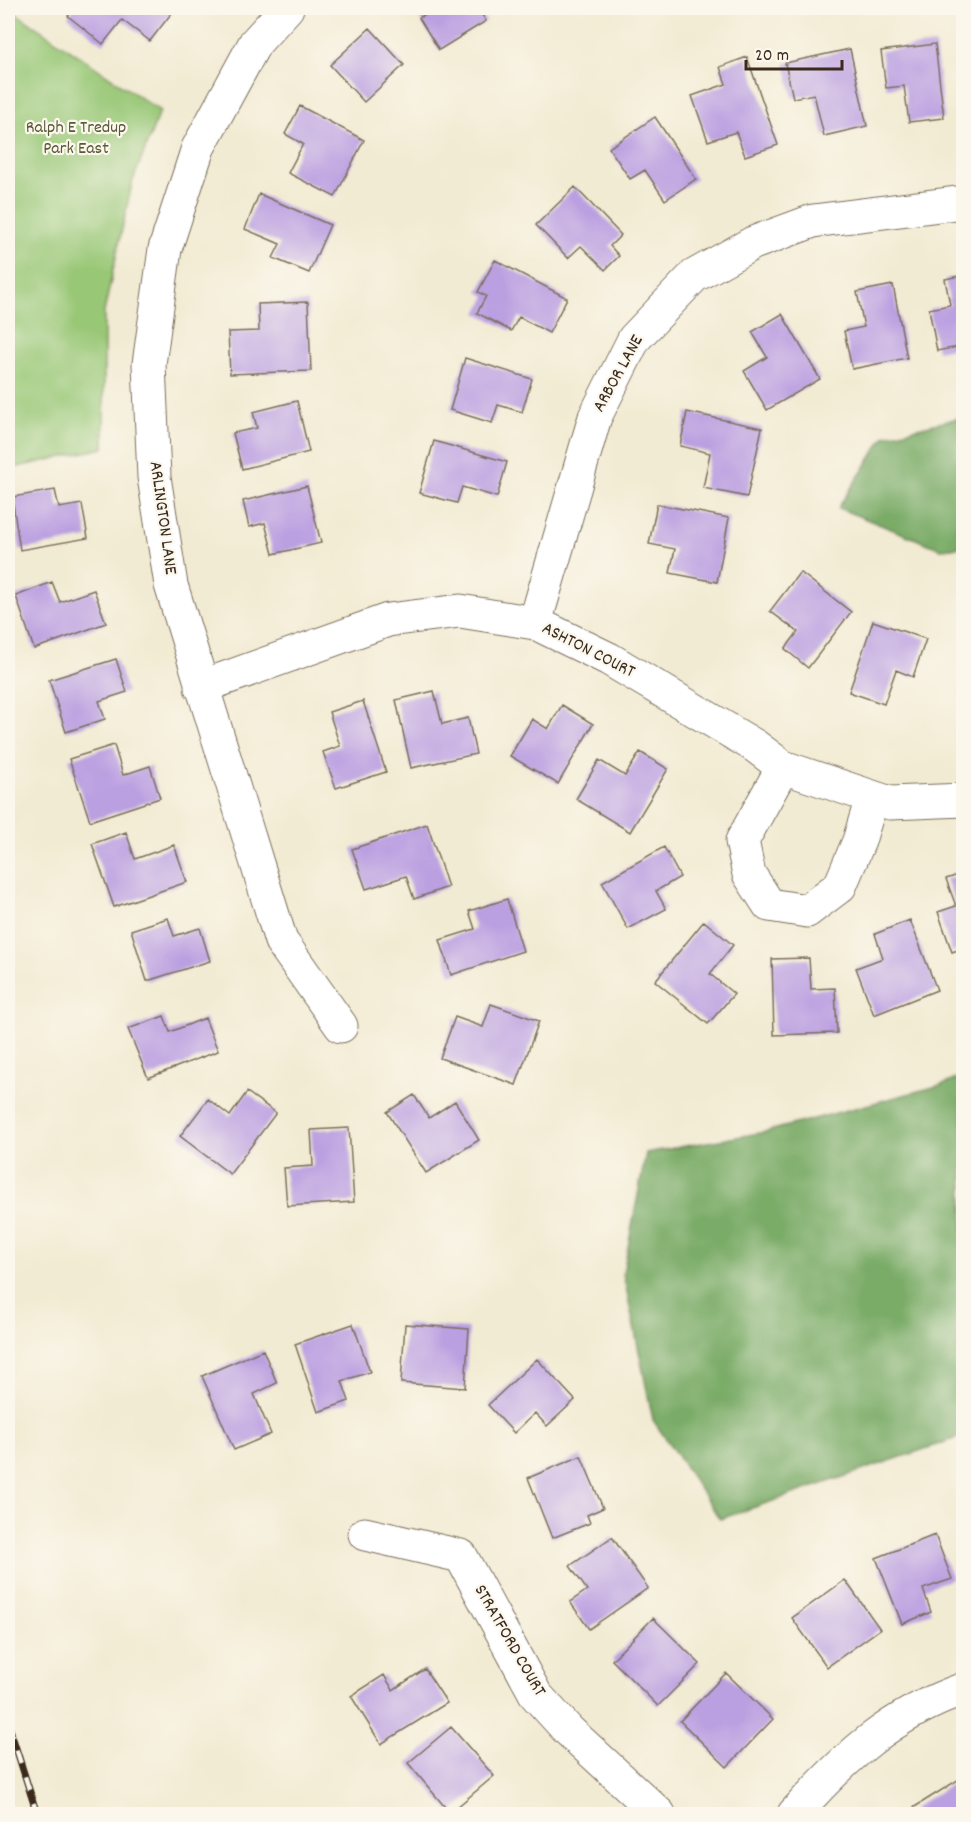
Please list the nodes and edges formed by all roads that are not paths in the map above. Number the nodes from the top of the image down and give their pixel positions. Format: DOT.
graph roads {
  1 [pos="287,8"];
  2 [pos="963,202"];
  3 [pos="535,623"];
  4 [pos="201,687"];
  5 [pos="783,767"];
  6 [pos="873,798"];
  7 [pos="963,801"];
  8 [pos="341,1026"];
  9 [pos="365,1534"];
  10 [pos="963,1689"];
  11 [pos="659,1815"];
  12 [pos="794,1815"];
  1 -- 4 [label="street, ARLINGTON LANE"];
  2 -- 3 [label="street, ARBOR LANE"];
  3 -- 4 [label="street, ASHTON COURT"];
  3 -- 5 [label="street, ASHTON COURT"];
  4 -- 8 [label="street, ARLINGTON LANE"];
  5 -- 6 [label="street, ASHTON COURT"];
  5 -- 6 [label="street"];
  6 -- 7 [label="street, ASHTON COURT"];
  9 -- 11 [label="street, STRATFORD COURT"];
  10 -- 12 [label="street"];
}
